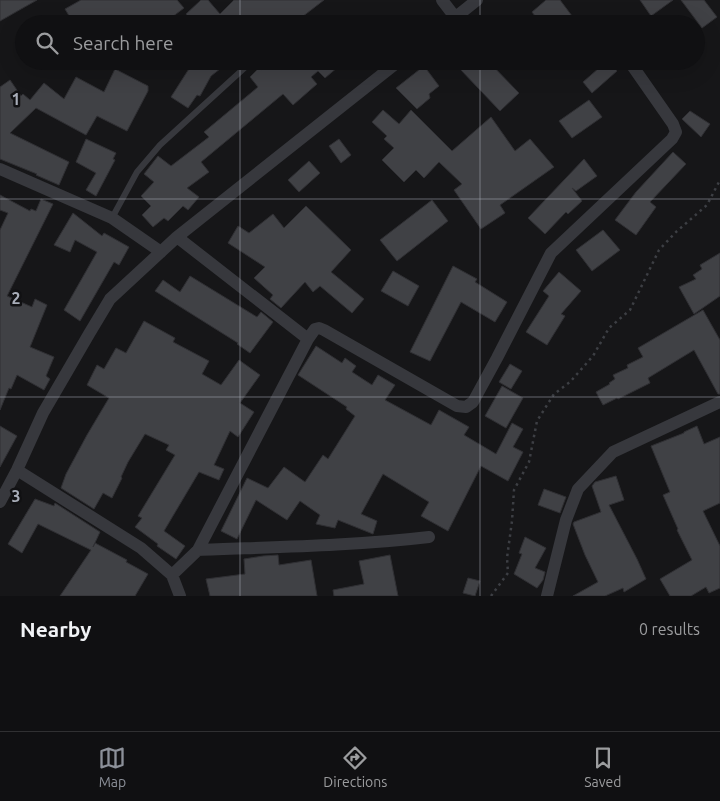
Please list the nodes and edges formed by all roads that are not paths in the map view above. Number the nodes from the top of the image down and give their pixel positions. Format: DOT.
graph roads {
  1 [pos="442,0"];
  2 [pos="477,0"];
  3 [pos="449,15"];
  4 [pos="458,15"];
  5 [pos="242,70"];
  6 [pos="388,70"];
  7 [pos="635,70"];
  8 [pos="0,169"];
  9 [pos="112,218"];
  10 [pos="177,237"];
  11 [pos="161,252"];
  12 [pos="308,339"];
  13 [pos="720,402"];
  14 [pos="17,470"];
  15 [pos="0,502"];
  16 [pos="429,537"];
  17 [pos="198,550"];
  18 [pos="172,576"];
  19 [pos="180,596"];
  20 [pos="548,596"];
  1 -- 3 [label="street"];
  2 -- 4 [label="street"];
  5 -- 9 [label="lane"];
  6 -- 10 [label="street"];
  7 -- 12 [label="street"];
  8 -- 9 [label="street"];
  9 -- 11 [label="street"];
  10 -- 11 [label="street"];
  10 -- 12 [label="street"];
  11 -- 14 [label="street"];
  12 -- 17 [label="street"];
  13 -- 20 [label="street"];
  14 -- 15 [label="street"];
  14 -- 18 [label="street"];
  16 -- 17 [label="street"];
  17 -- 18 [label="street"];
  18 -- 19 [label="street"];
}
